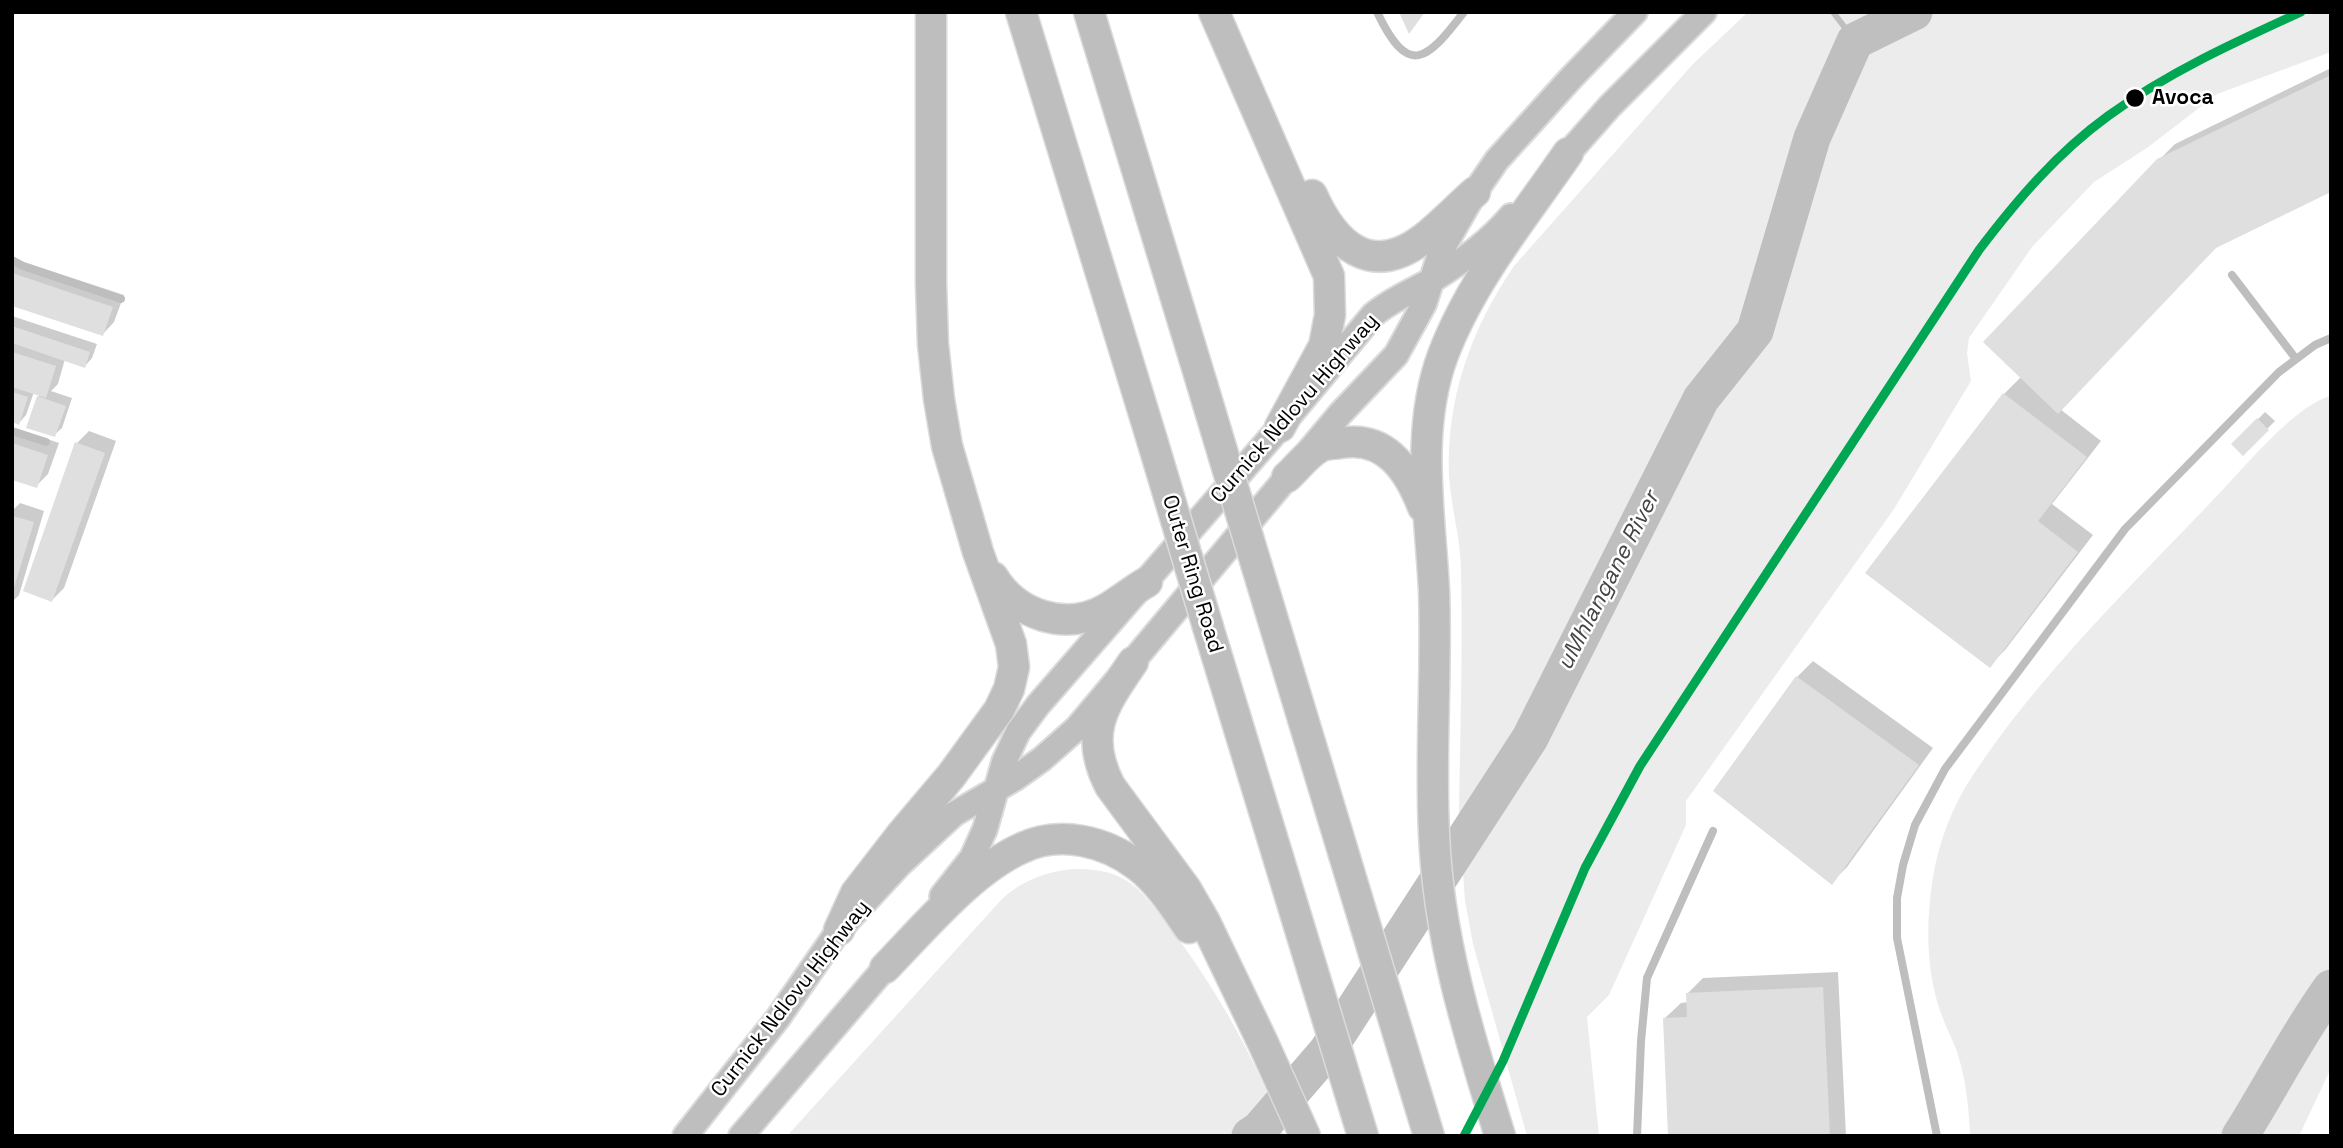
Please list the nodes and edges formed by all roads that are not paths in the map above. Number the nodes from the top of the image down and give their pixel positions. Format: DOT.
graph roads {
  1 [pos="931,12"];
  2 [pos="1021,12"];
  3 [pos="1089,12"];
  4 [pos="1214,12"];
  5 [pos="1377,12"];
  6 [pos="1464,12"];
  7 [pos="1635,12"];
  8 [pos="1704,12"];
  9 [pos="1568,153"];
  10 [pos="1475,192"];
  11 [pos="12,260"];
  12 [pos="2232,275"];
  13 [pos="1432,280"];
  14 [pos="121,299"];
  15 [pos="2331,338"];
  16 [pos="2296,359"];
  17 [pos="1280,427"];
  18 [pos="12,431"];
  19 [pos="46,442"];
  20 [pos="1287,477"];
  21 [pos="1428,521"];
  22 [pos="978,552"];
  23 [pos="1147,582"];
  24 [pos="1133,662"];
  25 [pos="998,788"];
  26 [pos="1713,831"];
  27 [pos="839,930"];
  28 [pos="885,968"];
  29 [pos="1258,1034"];
  30 [pos="1499,1131"];
  31 [pos="685,1136"];
  32 [pos="741,1136"];
  33 [pos="1305,1136"];
  34 [pos="1363,1136"];
  35 [pos="1429,1136"];
  36 [pos="1637,1136"];
  37 [pos="1937,1136"];
  1 -- 22 [label="highway"];
  2 -- 34 [label="highway, Outer Ring Road, bridge"];
  3 -- 35 [label="highway, bridge"];
  4 -- 10 [label="highway"];
  4 -- 17 [label="highway"];
  5 -- 6 [label="lane"];
  7 -- 10 [label="main road, Curnick Ndlovu Highway"];
  8 -- 9 [label="main road, Curnick Ndlovu Highway"];
  9 -- 13 [label="main road, Curnick Ndlovu Highway"];
  9 -- 21 [label="highway"];
  10 -- 13 [label="main road, Curnick Ndlovu Highway"];
  11 -- 14 [label="lane"];
  12 -- 16 [label="lane"];
  13 -- 17 [label="main road, Curnick Ndlovu Highway"];
  13 -- 20 [label="main road, Curnick Ndlovu Highway"];
  15 -- 16 [label="lane"];
  16 -- 37 [label="lane"];
  17 -- 23 [label="main road, Curnick Ndlovu Highway"];
  18 -- 19 [label="lane"];
  20 -- 21 [label="highway"];
  20 -- 24 [label="main road, Curnick Ndlovu Highway"];
  21 -- 30 [label="highway"];
  22 -- 23 [label="highway"];
  22 -- 27 [label="highway"];
  23 -- 25 [label="main road, Curnick Ndlovu Highway"];
  24 -- 25 [label="main road, Curnick Ndlovu Highway"];
  24 -- 29 [label="highway"];
  25 -- 27 [label="main road, Curnick Ndlovu Highway"];
  25 -- 28 [label="main road, Curnick Ndlovu Highway"];
  26 -- 36 [label="lane"];
  27 -- 31 [label="main road, Curnick Ndlovu Highway"];
  28 -- 29 [label="highway"];
  28 -- 32 [label="main road, Curnick Ndlovu Highway"];
  29 -- 33 [label="highway"];
}
